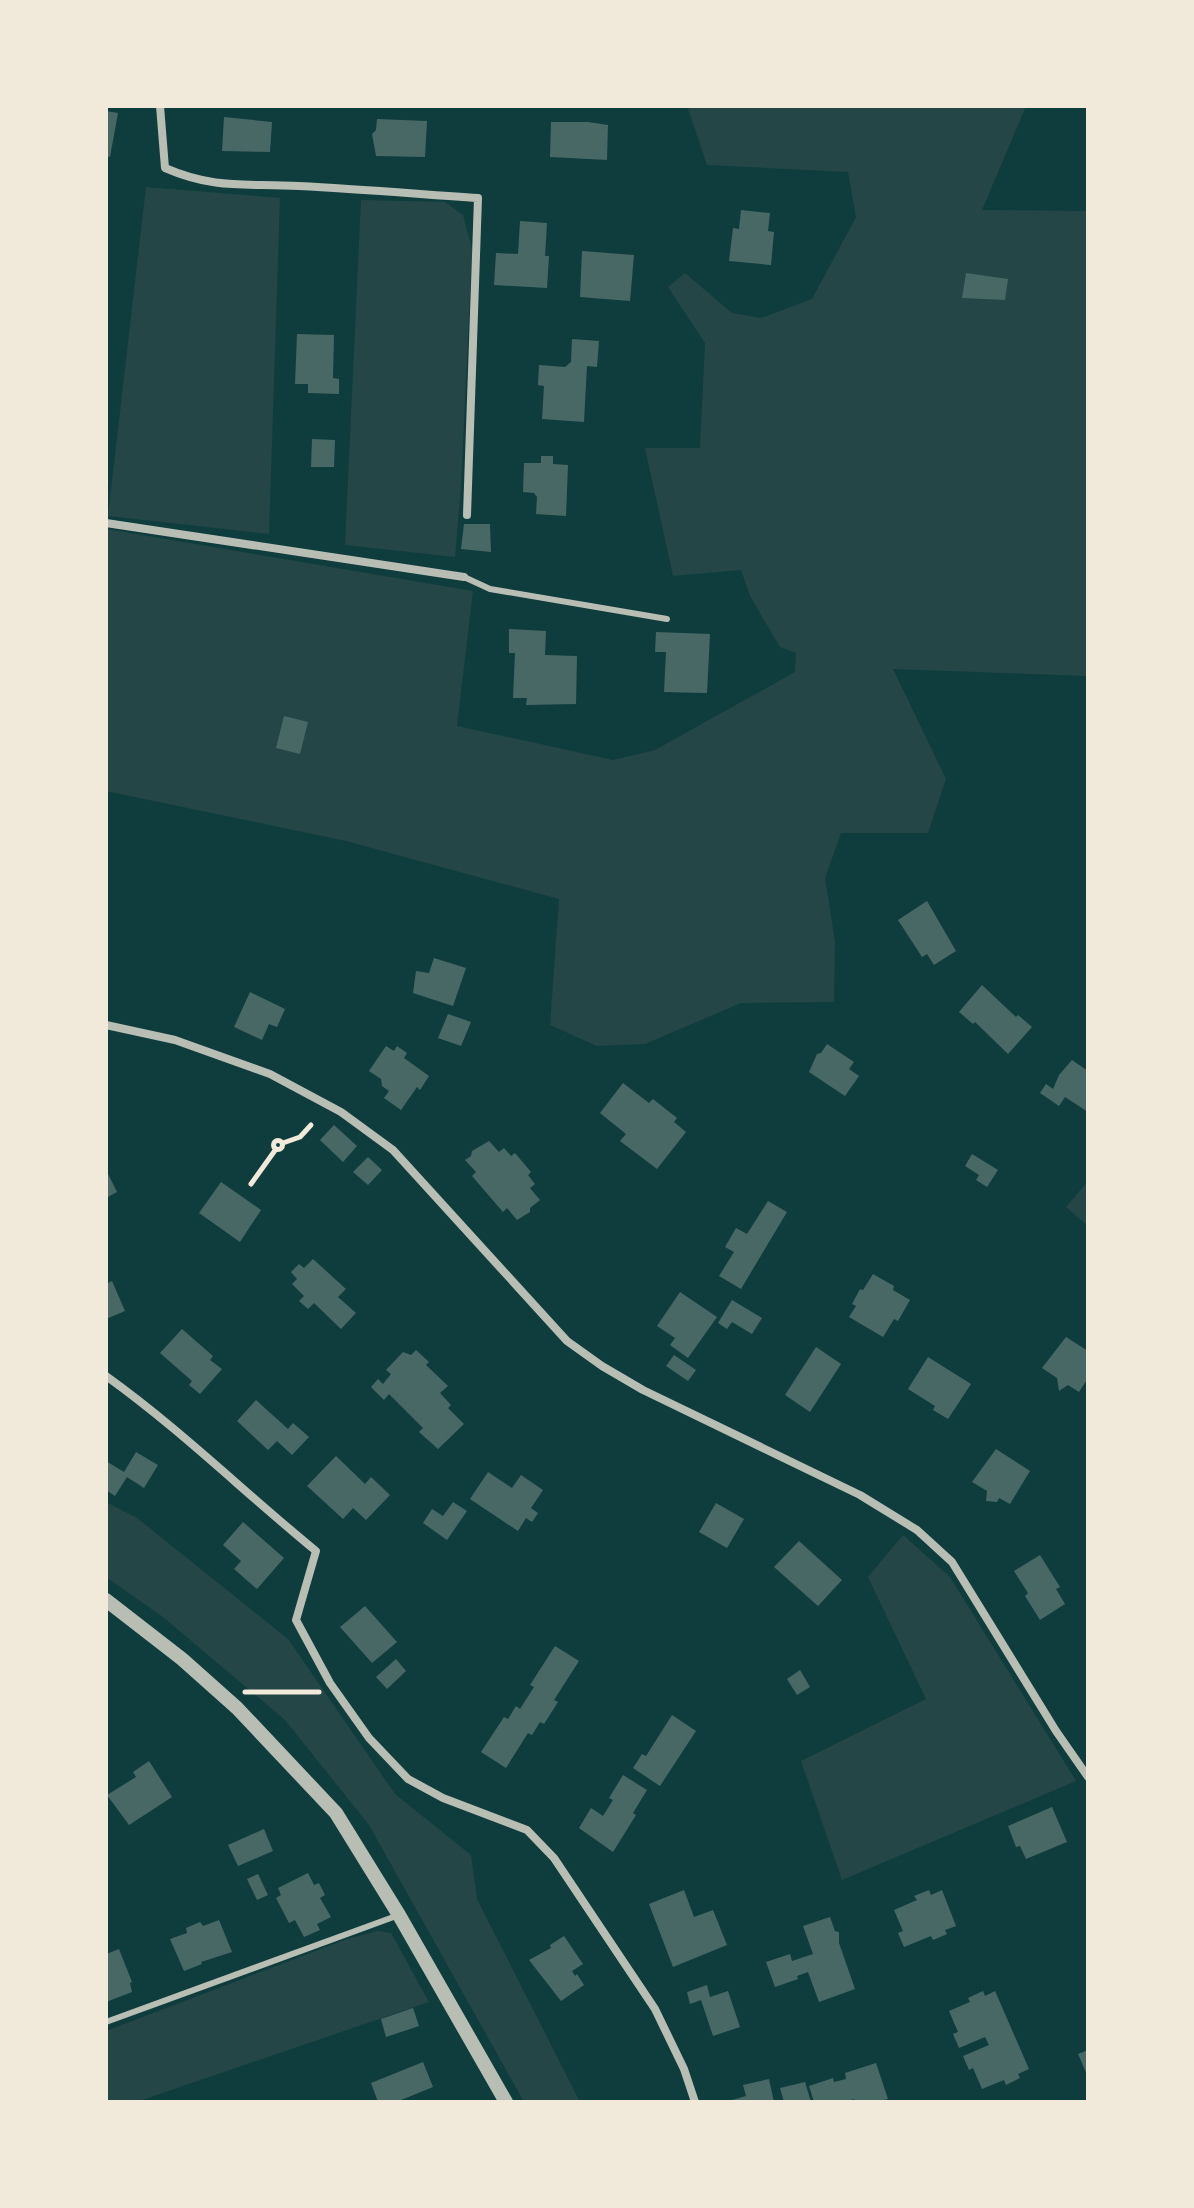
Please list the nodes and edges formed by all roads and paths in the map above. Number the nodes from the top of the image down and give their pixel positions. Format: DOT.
graph roads {
  1 [pos="160,106"];
  2 [pos="467,515"];
  3 [pos="106,523"];
  4 [pos="464,577"];
  5 [pos="667,619"];
  6 [pos="106,1025"];
  7 [pos="311,1125"];
  8 [pos="251,1184"];
  9 [pos="106,1376"];
  10 [pos="106,1600"];
  11 [pos="243,1692"];
  12 [pos="320,1692"];
  13 [pos="1088,1777"];
  14 [pos="399,1915"];
  15 [pos="106,2022"];
  16 [pos="506,2102"];
  17 [pos="695,2102"];
  1 -- 2 [label="street"];
  3 -- 4 [label="street"];
  4 -- 5 [label="lane"];
  6 -- 13 [label="street"];
  7 -- 8 [label="path"];
  9 -- 17 [label="street"];
  10 -- 14 [label="street"];
  11 -- 12 [label="path"];
  14 -- 15 [label="lane"];
  14 -- 16 [label="street"];
}
